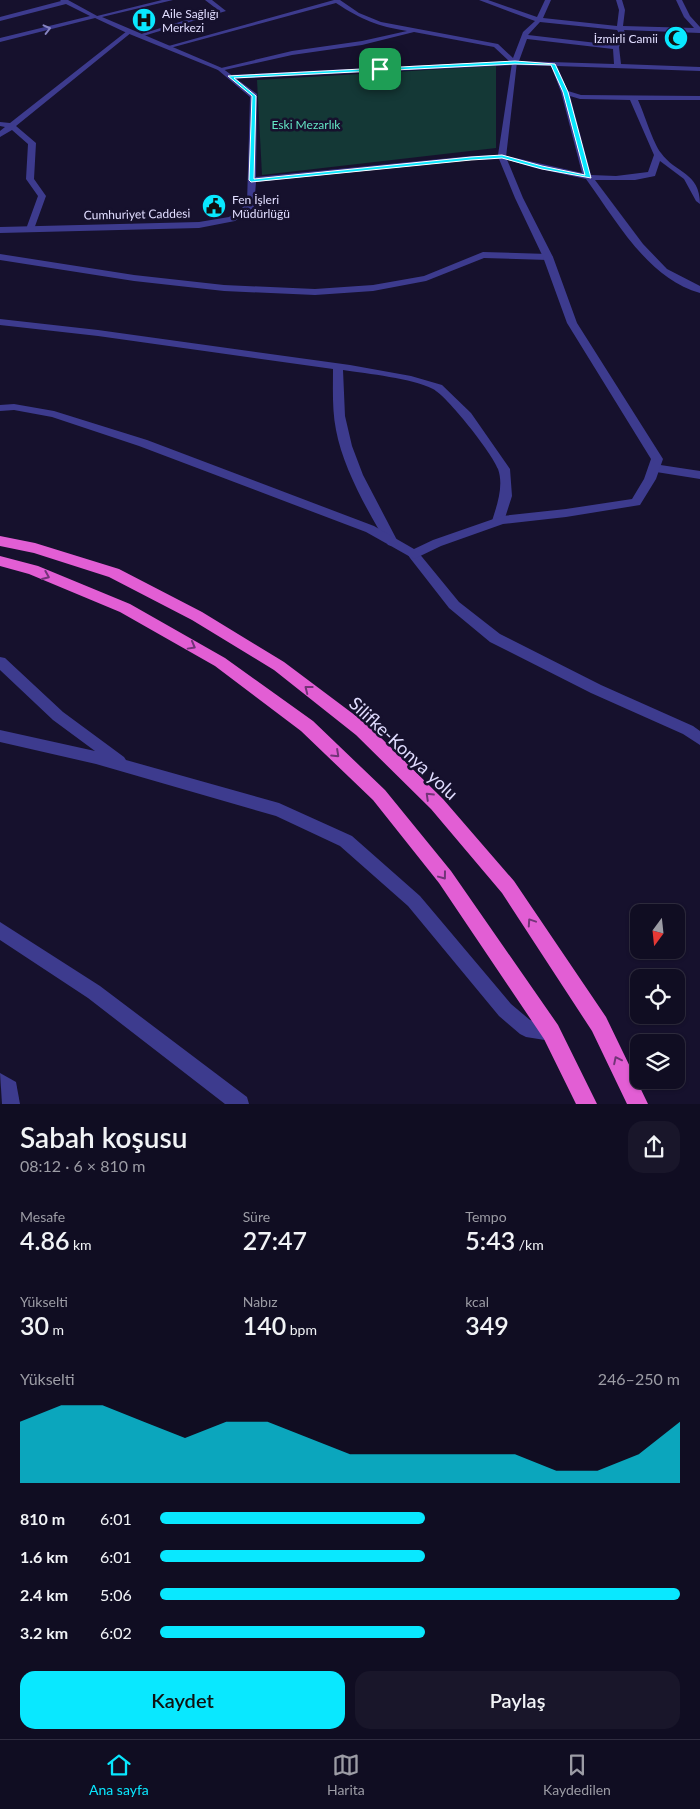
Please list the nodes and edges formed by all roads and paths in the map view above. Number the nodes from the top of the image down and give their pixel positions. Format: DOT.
graph roads {
  1 [pos="170,0"];
  2 [pos="208,0"];
  3 [pos="337,0"];
  4 [pos="482,0"];
  5 [pos="548,0"];
  6 [pos="619,0"];
  7 [pos="679,0"];
  8 [pos="64,1"];
  9 [pos="96,16"];
  10 [pos="0,19"];
  11 [pos="539,20"];
  12 [pos="620,28"];
  13 [pos="699,28"];
  14 [pos="416,31"];
  15 [pos="130,32"];
  16 [pos="138,36"];
  17 [pos="525,37"];
  18 [pos="0,40"];
  19 [pos="168,47"];
  20 [pos="616,47"];
  21 [pos="292,53"];
  22 [pos="299,60"];
  23 [pos="515,63"];
  24 [pos="553,64"];
  25 [pos="306,66"];
  26 [pos="618,66"];
  27 [pos="220,69"];
  28 [pos="700,69"];
  29 [pos="312,73"];
  30 [pos="230,76"];
  31 [pos="565,92"];
  32 [pos="633,98"];
  33 [pos="700,99"];
  34 [pos="0,124"];
  35 [pos="12,126"];
  36 [pos="0,135"];
  37 [pos="658,154"];
  38 [pos="502,157"];
  39 [pos="589,177"];
  40 [pos="251,180"];
  41 [pos="697,190"];
  42 [pos="700,201"];
  43 [pos="30,228"];
  44 [pos="0,230"];
  45 [pos="0,257"];
  46 [pos="548,257"];
  47 [pos="700,290"];
  48 [pos="0,322"];
  49 [pos="338,367"];
  50 [pos="0,408"];
  51 [pos="654,468"];
  52 [pos="700,475"];
  53 [pos="498,521"];
  54 [pos="0,541"];
  55 [pos="392,542"];
  56 [pos="414,555"];
  57 [pos="0,561"];
  58 [pos="0,662"];
  59 [pos="0,736"];
  60 [pos="700,738"];
  61 [pos="125,766"];
  62 [pos="0,930"];
  63 [pos="551,1032"];
  64 [pos="0,1082"];
  65 [pos="11,1104"];
  66 [pos="240,1104"];
  67 [pos="587,1104"];
  68 [pos="638,1104"];
  1 -- 9 [label="street"];
  2 -- 16 [label="street"];
  3 -- 14 [label="street"];
  3 -- 19 [label="street"];
  4 -- 11 [label="street"];
  5 -- 11 [label="street"];
  6 -- 12 [label="street"];
  7 -- 13 [label="street"];
  8 -- 9 [label="street"];
  8 -- 10 [label="street"];
  9 -- 15 [label="street"];
  18 -- 9 [label="street, one-way"];
  11 -- 12 [label="street"];
  11 -- 17 [label="street"];
  12 -- 13 [label="street"];
  12 -- 20 [label="street"];
  14 -- 21 [label="street"];
  14 -- 23 [label="street"];
  15 -- 16 [label="street"];
  15 -- 35 [label="street"];
  16 -- 19 [label="street"];
  17 -- 20 [label="street"];
  17 -- 23 [label="street"];
  19 -- 27 [label="street"];
  20 -- 26 [label="street"];
  21 -- 22 [label="street"];
  21 -- 27 [label="street"];
  23 -- 24 [label="street"];
  23 -- 29 [label="street"];
  23 -- 38 [label="street"];
  24 -- 26 [label="street"];
  24 -- 31 [label="street"];
  25 -- 29 [label="street"];
  26 -- 28 [label="street"];
  27 -- 30 [label="street"];
  29 -- 30 [label="street"];
  30 -- 40 [label="street, Cumhuriyet Caddesi"];
  31 -- 32 [label="street"];
  31 -- 39 [label="street"];
  32 -- 33 [label="street"];
  32 -- 37 [label="street"];
  34 -- 35 [label="street"];
  35 -- 36 [label="street"];
  35 -- 43 [label="street"];
  37 -- 39 [label="street"];
  37 -- 41 [label="street"];
  38 -- 39 [label="street"];
  38 -- 40 [label="street"];
  38 -- 46 [label="street"];
  39 -- 47 [label="street"];
  40 -- 43 [label="street, Cumhuriyet Caddesi"];
  41 -- 42 [label="street"];
  43 -- 44 [label="street, Cumhuriyet Caddesi"];
  45 -- 46 [label="street"];
  46 -- 51 [label="street"];
  48 -- 49 [label="street"];
  49 -- 53 [label="street"];
  49 -- 55 [label="street"];
  50 -- 55 [label="street"];
  51 -- 52 [label="street"];
  51 -- 53 [label="street"];
  53 -- 56 [label="street"];
  68 -- 54 [label="highway, Silifke-Konya yolu, one-way"];
  55 -- 56 [label="street"];
  56 -- 60 [label="street"];
  57 -- 63 [label="highway, one-way"];
  58 -- 61 [label="street"];
  59 -- 61 [label="street"];
  61 -- 63 [label="street"];
  62 -- 66 [label="street"];
  63 -- 67 [label="highway"];
  64 -- 65 [label="street"];
}
